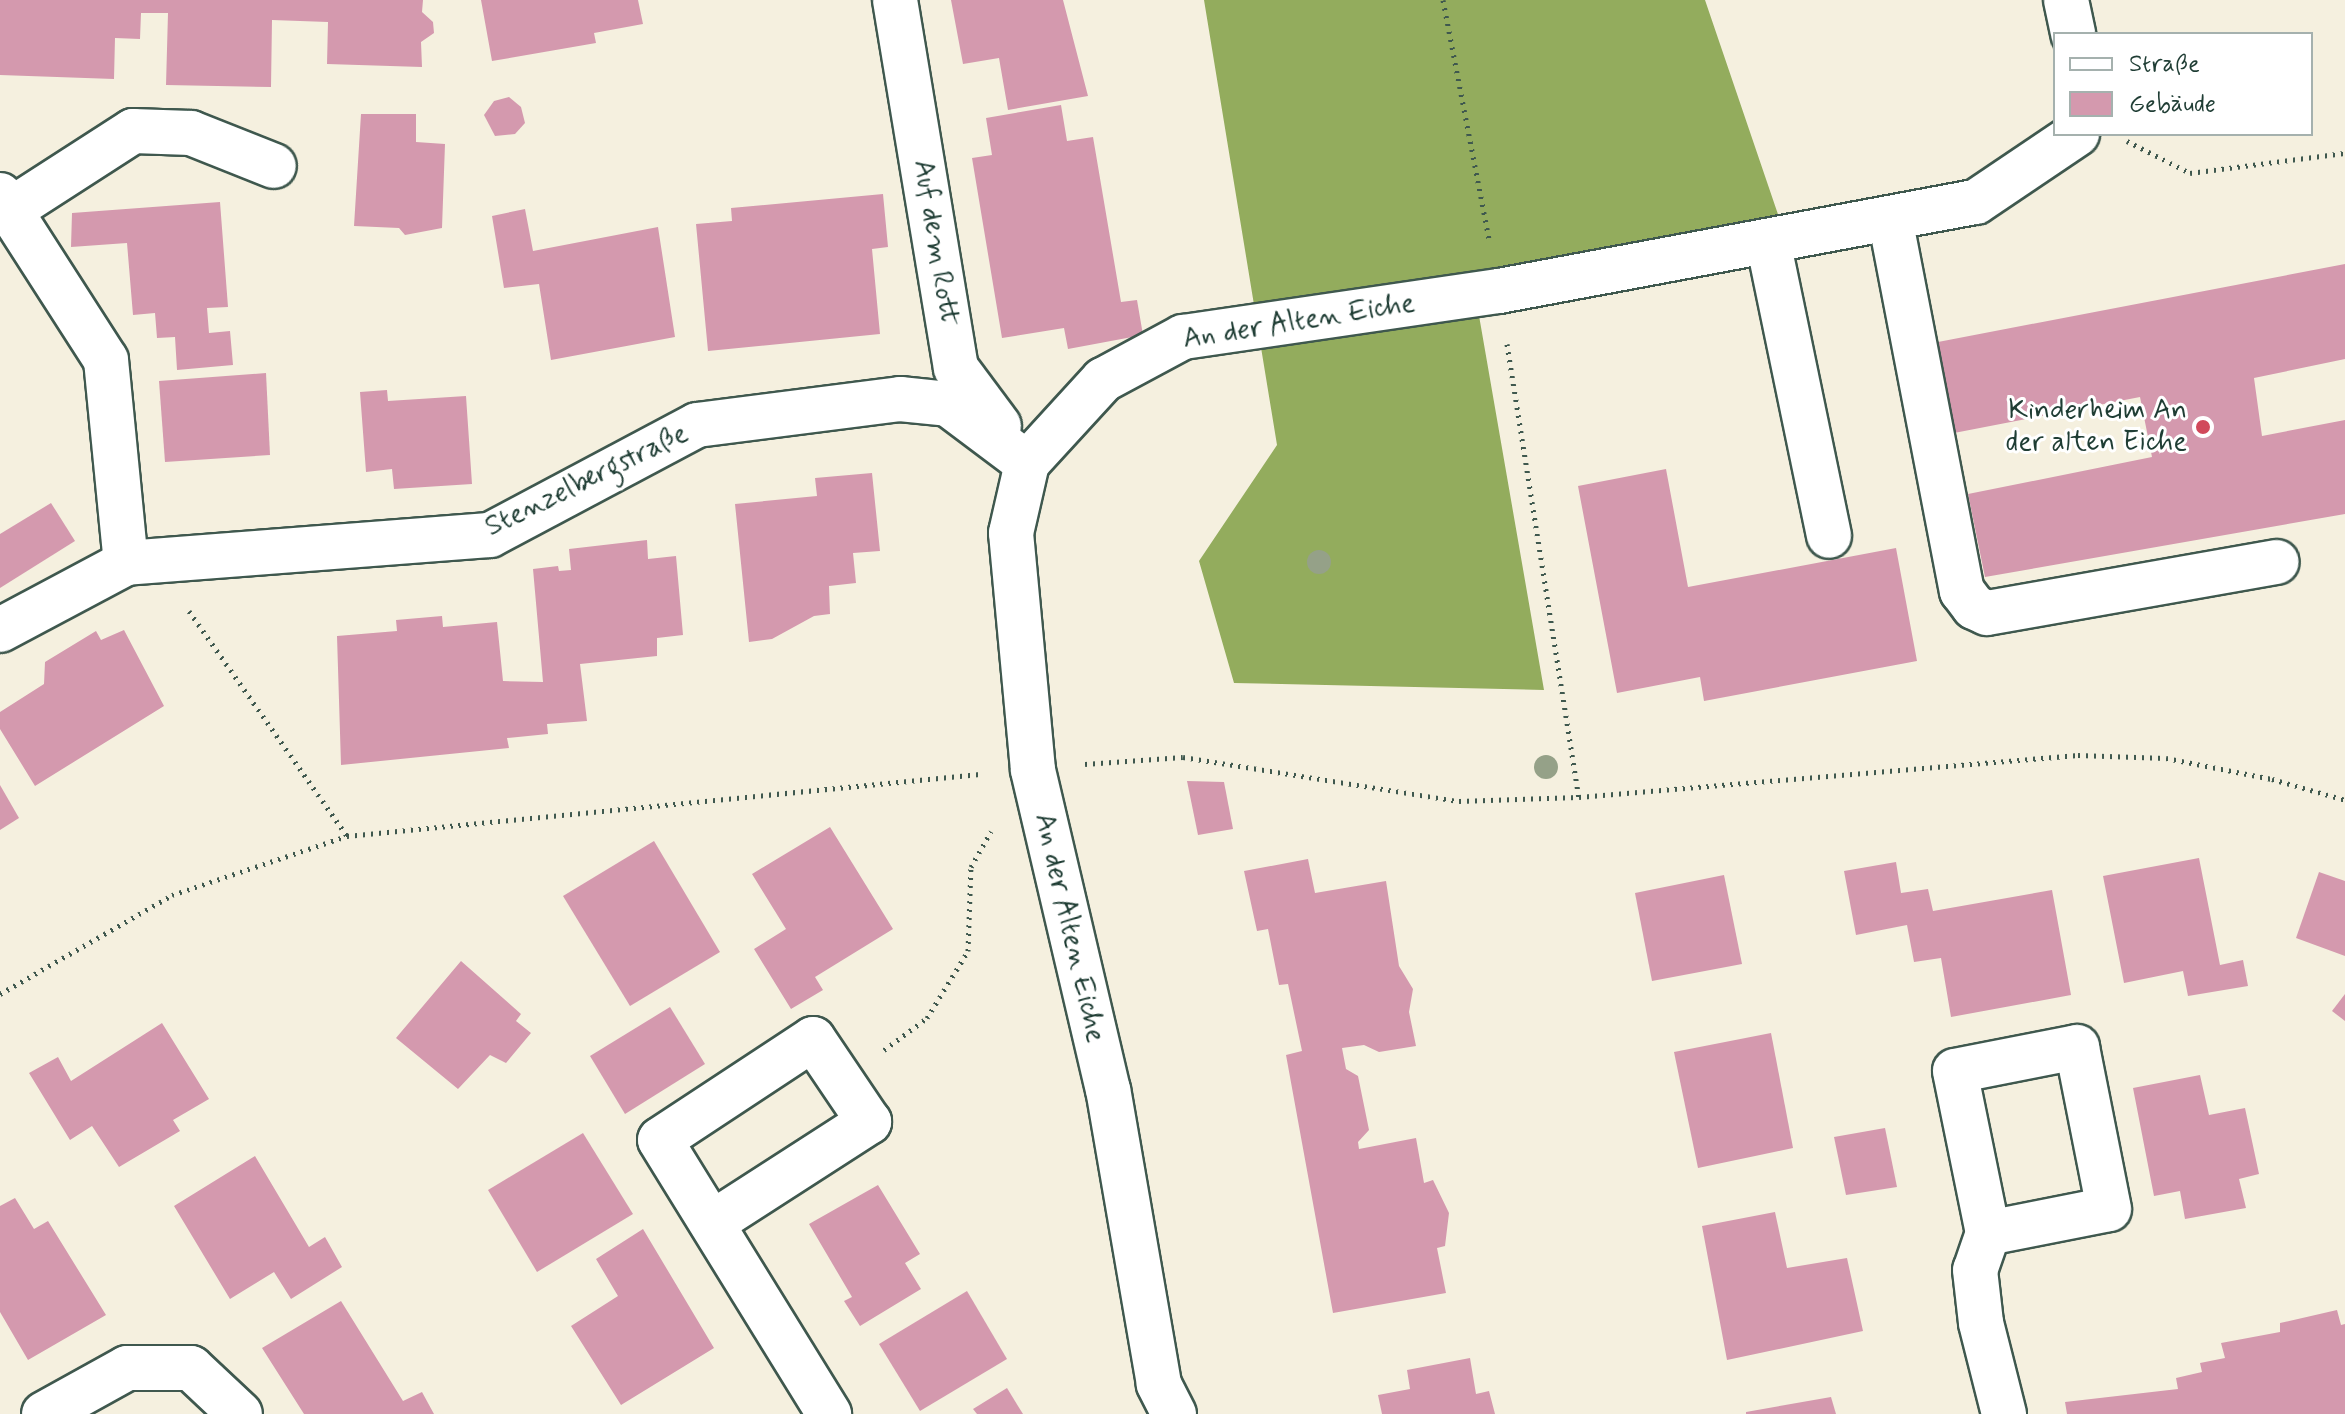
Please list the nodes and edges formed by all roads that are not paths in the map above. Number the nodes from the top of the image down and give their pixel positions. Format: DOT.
graph roads {
  1 [pos="895,0"];
  2 [pos="2066,0"];
  3 [pos="2073,32"];
  4 [pos="2074,136"];
  5 [pos="274,166"];
  6 [pos="6,202"];
  7 [pos="1890,218"];
  8 [pos="1768,241"];
  9 [pos="1027,463"];
  10 [pos="1829,536"];
  11 [pos="2277,562"];
  12 [pos="126,563"];
  13 [pos="0,630"];
  14 [pos="712,1223"];
  15 [pos="1988,1233"];
  16 [pos="44,1414"];
  17 [pos="240,1414"];
  18 [pos="829,1414"];
  19 [pos="1174,1414"];
  20 [pos="2004,1414"];
  1 -- 9 [label="street, Auf dem Rott"];
  2 -- 3 [label="street"];
  4 -- 7 [label="street, An der Alten Eiche"];
  5 -- 6 [label="street"];
  6 -- 12 [label="street"];
  7 -- 8 [label="street, An der Alten Eiche"];
  7 -- 11 [label="street"];
  8 -- 9 [label="street, An der Alten Eiche"];
  8 -- 10 [label="street"];
  9 -- 12 [label="street, Stenzelbergstraße"];
  9 -- 19 [label="street, An der Alten Eiche"];
  12 -- 13 [label="street, Stenzelbergstraße"];
  14 -- 14 [label="street"];
  14 -- 18 [label="street"];
  15 -- 15 [label="street"];
  15 -- 20 [label="street"];
  16 -- 17 [label="street"];
}
